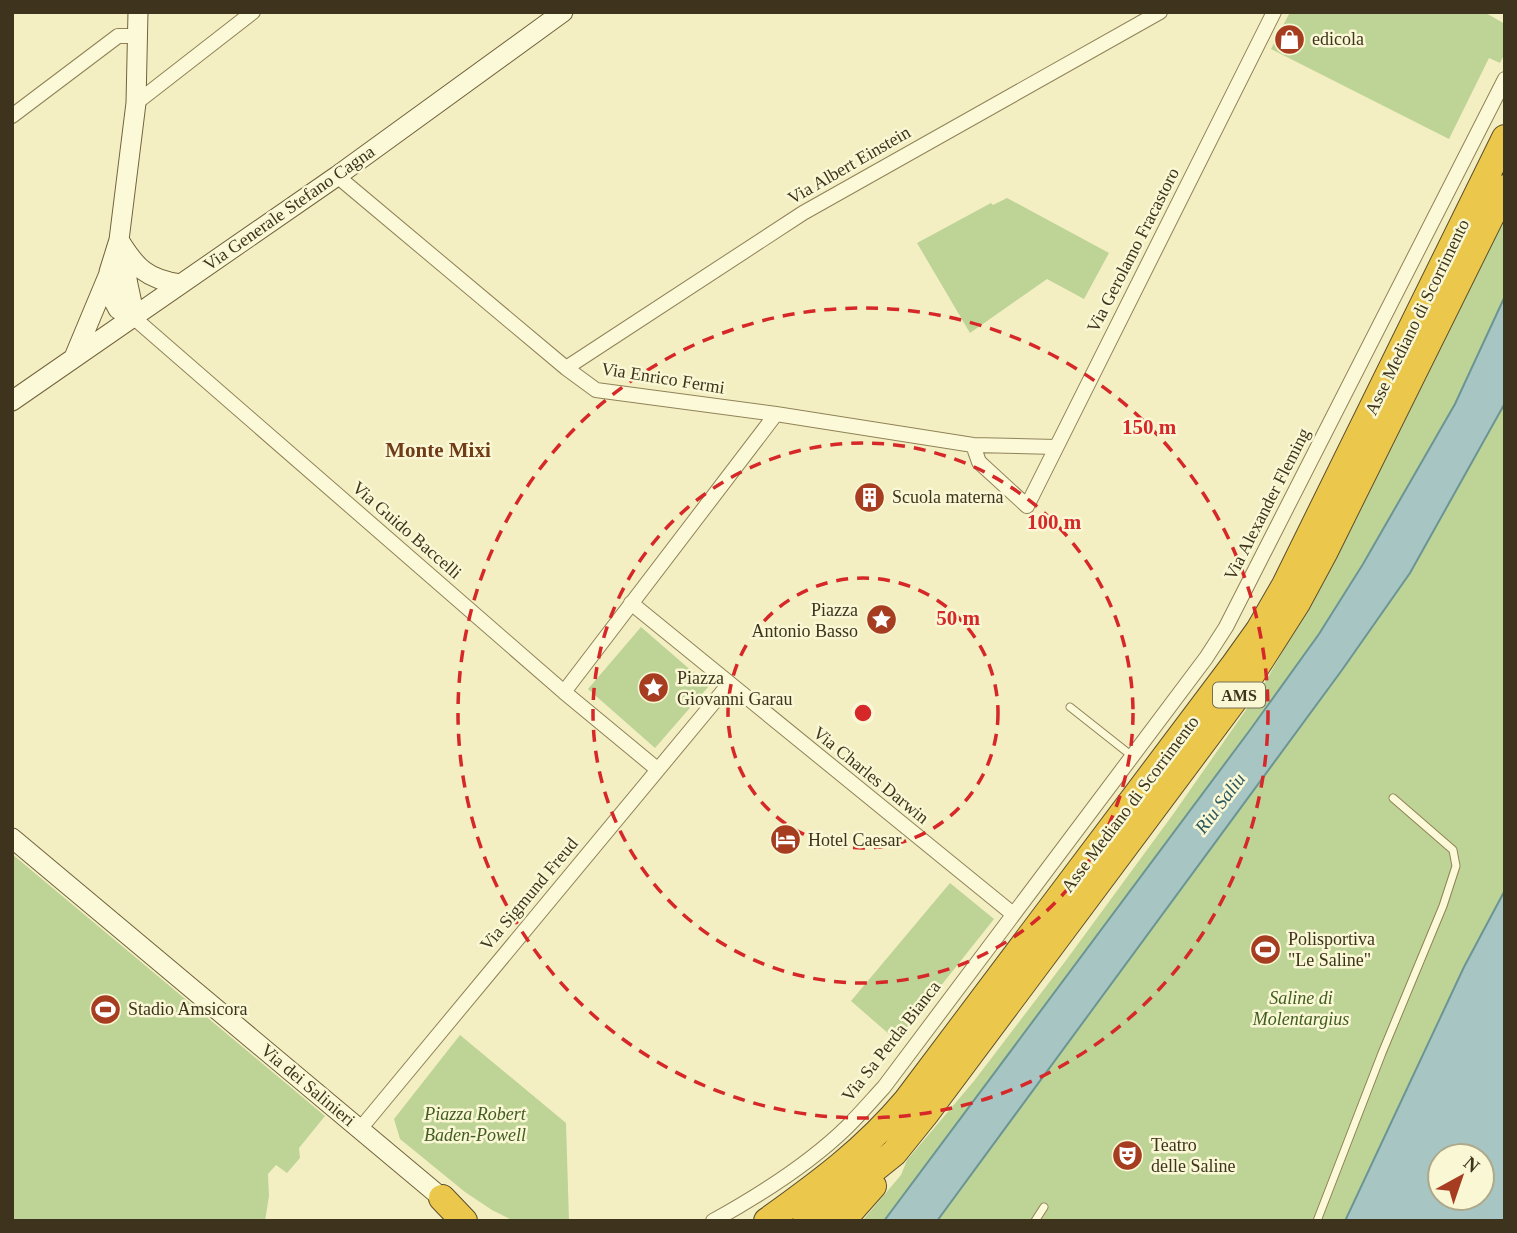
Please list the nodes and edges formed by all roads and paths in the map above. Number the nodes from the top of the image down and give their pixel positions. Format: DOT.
graph roads {
  1 [pos="138,12"];
  2 [pos="253,12"];
  3 [pos="563,12"];
  4 [pos="1160,12"];
  5 [pos="1274,12"];
  6 [pos="138,36"];
  7 [pos="1505,79"];
  8 [pos="136,103"];
  9 [pos="12,117"];
  10 [pos="1505,138"];
  11 [pos="337,176"];
  12 [pos="1505,188"];
  13 [pos="124,248"];
  14 [pos="109,272"];
  15 [pos="180,284"];
  16 [pos="133,317"];
  17 [pos="75,356"];
  18 [pos="566,368"];
  19 [pos="12,401"];
  20 [pos="776,414"];
  21 [pos="973,445"];
  22 [pos="1056,447"];
  23 [pos="631,603"];
  24 [pos="729,684"];
  25 [pos="564,692"];
  26 [pos="1070,707"];
  27 [pos="1132,756"];
  28 [pos="657,769"];
  29 [pos="1393,798"];
  30 [pos="12,838"];
  31 [pos="1013,914"];
  32 [pos="360,1129"];
  33 [pos="894,1153"];
  34 [pos="442,1198"];
  35 [pos="1044,1207"];
  36 [pos="470,1220"];
  37 [pos="713,1221"];
  38 [pos="767,1221"];
  39 [pos="806,1221"];
  40 [pos="842,1221"];
  41 [pos="1035,1221"];
  42 [pos="1317,1221"];
  1 -- 6 [label="street"];
  2 -- 8 [label="street"];
  3 -- 11 [label="street, Via Generale Stefano Cagna"];
  4 -- 18 [label="street, Via Albert Einstein"];
  5 -- 22 [label="street, Via Gerolamo Fracastoro"];
  6 -- 8 [label="street"];
  6 -- 9 [label="street"];
  7 -- 27 [label="street, Via Alexander Fleming"];
  8 -- 13 [label="street"];
  10 -- 38 [label="highway, Asse Mediano di Scorrimento / AMS"];
  11 -- 15 [label="street, Via Generale Stefano Cagna"];
  11 -- 18 [label="street, Via Enrico Fermi"];
  12 -- 33 [label="highway, Asse Mediano di Scorrimento / AMS"];
  13 -- 14 [label="street"];
  13 -- 15 [label="street"];
  13 -- 16 [label="street"];
  14 -- 16 [label="street"];
  14 -- 17 [label="street"];
  15 -- 16 [label="street, Via Generale Stefano Cagna"];
  16 -- 17 [label="street, Via Generale Stefano Cagna"];
  16 -- 25 [label="street, Via Guido Baccelli"];
  17 -- 19 [label="street, Via Generale Stefano Cagna"];
  18 -- 20 [label="street, Via Enrico Fermi"];
  20 -- 21 [label="street, Via Enrico Fermi"];
  20 -- 23 [label="street"];
  21 -- 22 [label="street, Via Enrico Fermi"];
  21 -- 22 [label="street, Via Gerolamo Fracastoro"];
  23 -- 24 [label="street, Via Charles Darwin"];
  23 -- 25 [label="street"];
  24 -- 28 [label="street, Via Sigmund Freud"];
  24 -- 31 [label="street, Via Charles Darwin"];
  25 -- 28 [label="street, Via Guido Baccelli"];
  26 -- 27 [label="lane"];
  27 -- 31 [label="street, Via Alexander Fleming"];
  28 -- 32 [label="street, Via Sigmund Freud"];
  29 -- 42 [label="lane"];
  30 -- 32 [label="street, Via dei Salinieri"];
  31 -- 37 [label="street, Via Sa Perda Bianca"];
  32 -- 34 [label="street, Via dei Salinieri"];
  33 -- 39 [label="highway, Asse Mediano di Scorrimento"];
  33 -- 40 [label="highway"];
  34 -- 36 [label="highway"];
  35 -- 41 [label="lane"];
}
